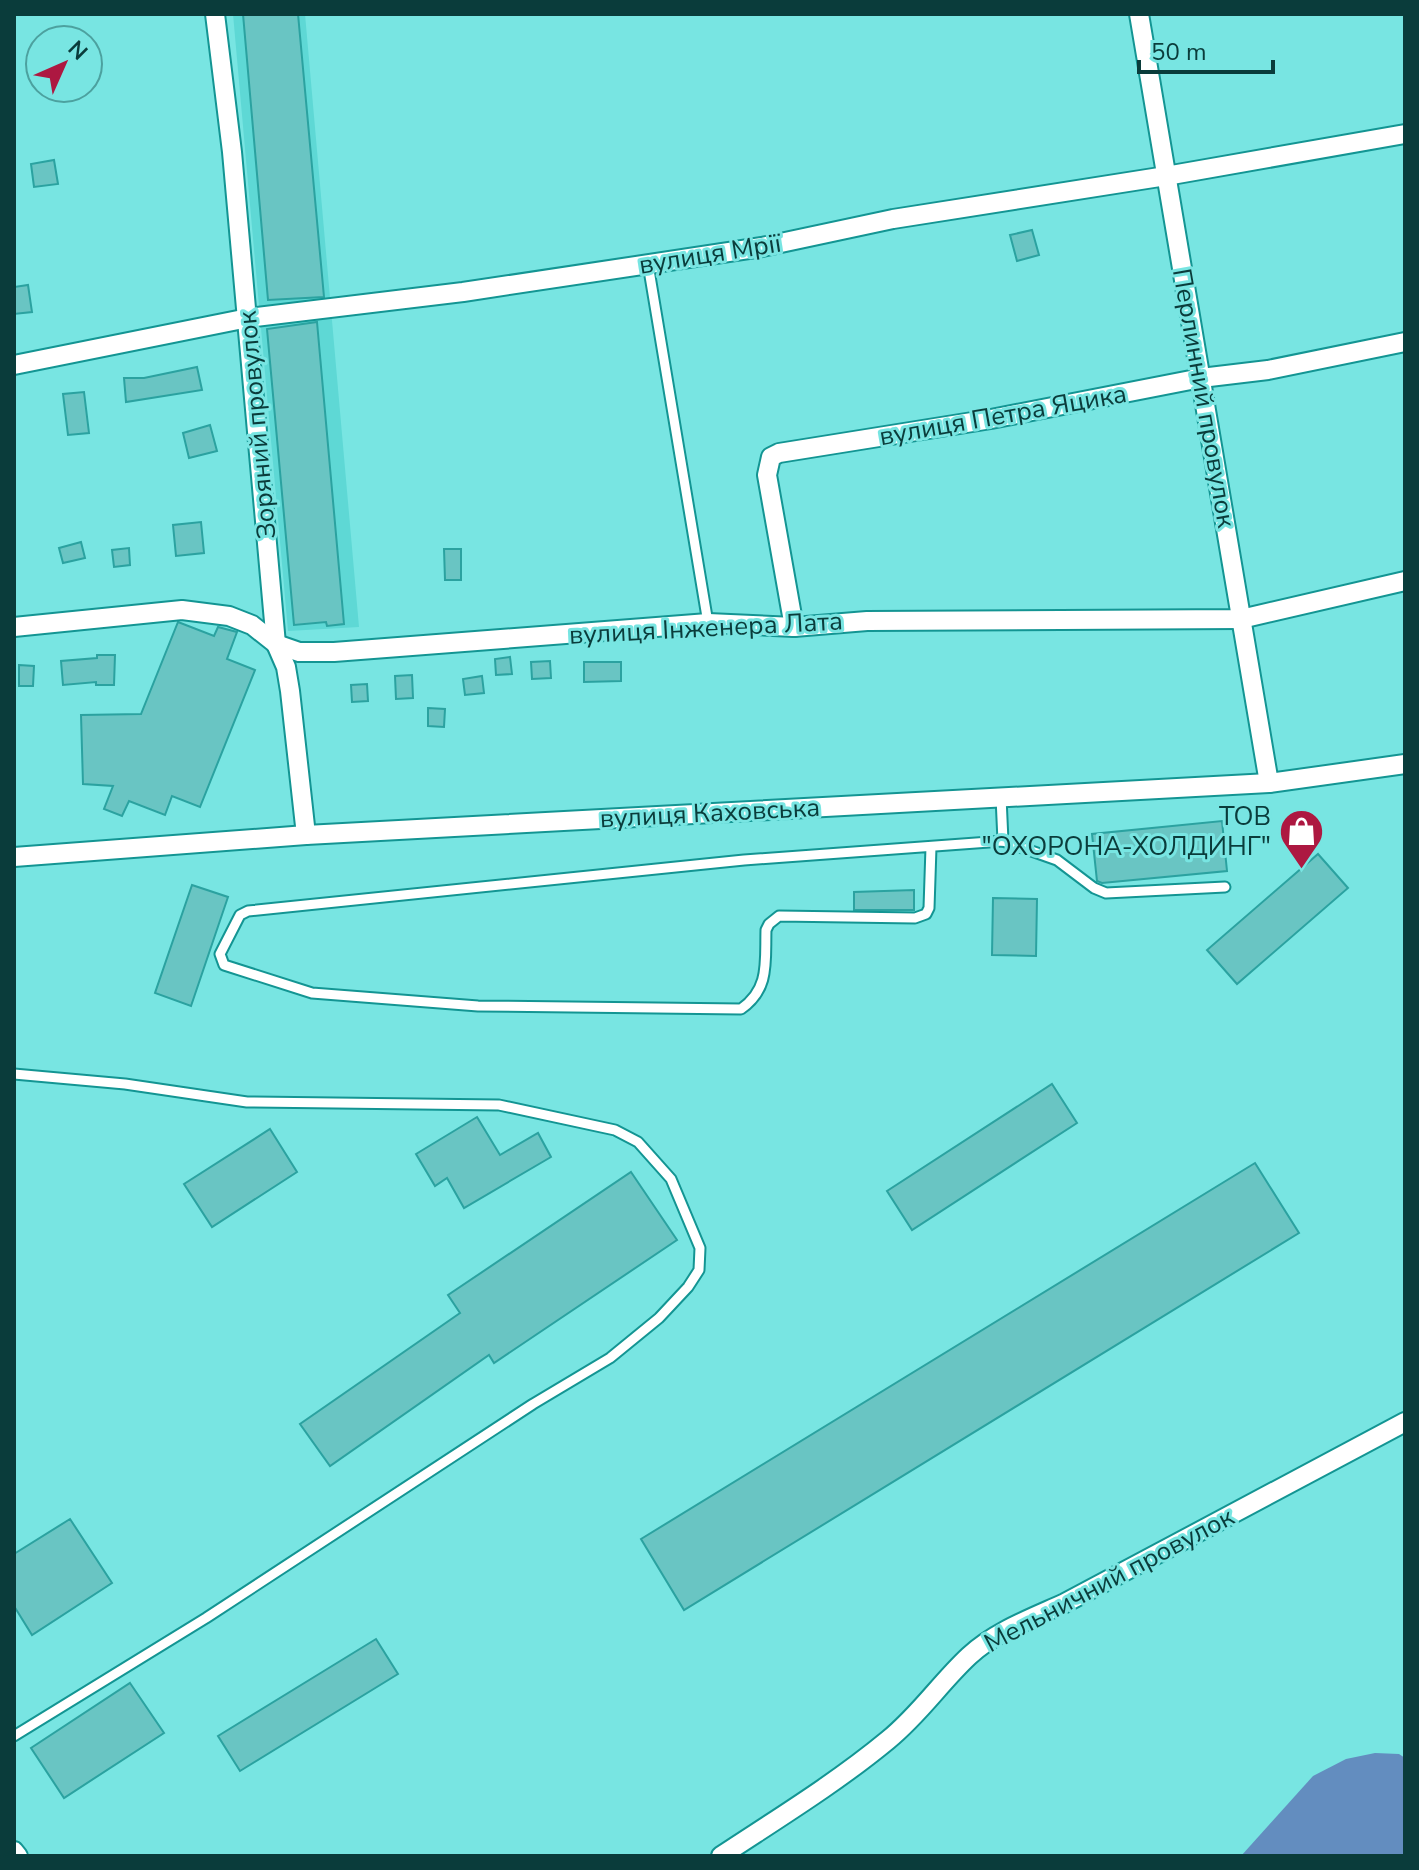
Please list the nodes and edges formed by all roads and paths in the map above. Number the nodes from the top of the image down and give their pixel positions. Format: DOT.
graph roads {
  1 [pos="215,14"];
  2 [pos="1139,14"];
  3 [pos="1405,134"];
  4 [pos="1166,176"];
  5 [pos="648,264"];
  6 [pos="248,318"];
  7 [pos="1405,342"];
  8 [pos="14,365"];
  9 [pos="1201,378"];
  10 [pos="1405,581"];
  11 [pos="1241,619"];
  12 [pos="708,623"];
  13 [pos="14,627"];
  14 [pos="794,627"];
  15 [pos="276,644"];
  16 [pos="1405,764"];
  17 [pos="1269,783"];
  18 [pos="1001,797"];
  19 [pos="306,835"];
  20 [pos="1003,841"];
  21 [pos="931,847"];
  22 [pos="14,857"];
  23 [pos="1225,887"];
  24 [pos="14,1074"];
  25 [pos="1405,1422"];
  26 [pos="14,1736"];
  27 [pos="14,1851"];
  28 [pos="18,1856"];
  29 [pos="721,1856"];
  1 -- 6 [label="street, Зоряний провулок"];
  2 -- 4 [label="street, Перлинний провулок"];
  3 -- 4 [label="street, вулиця Мрії"];
  4 -- 5 [label="street, вулиця Мрії"];
  4 -- 9 [label="street, Перлинний провулок"];
  5 -- 6 [label="street, вулиця Мрії"];
  5 -- 12 [label="lane"];
  6 -- 8 [label="street, вулиця Мрії"];
  6 -- 15 [label="street, Зоряний провулок"];
  7 -- 9 [label="street, вулиця Петра Яцика"];
  9 -- 11 [label="street, Перлинний провулок"];
  9 -- 14 [label="street, вулиця Петра Яцика"];
  10 -- 11 [label="street, вулиця Інженера Лата"];
  11 -- 14 [label="street, вулиця Інженера Лата"];
  11 -- 17 [label="street, Перлинний провулок"];
  12 -- 14 [label="street, вулиця Інженера Лата"];
  12 -- 15 [label="street, вулиця Інженера Лата"];
  13 -- 15 [label="street, вулиця Інженера Лата"];
  15 -- 19 [label="street, Зоряний провулок"];
  16 -- 17 [label="street, вулиця Каховська"];
  17 -- 18 [label="street, вулиця Каховська"];
  18 -- 19 [label="street, вулиця Каховська"];
  18 -- 20 [label="lane"];
  19 -- 22 [label="street, вулиця Каховська"];
  20 -- 21 [label="lane"];
  20 -- 23 [label="lane"];
  21 -- 21 [label="lane"];
  24 -- 26 [label="lane"];
  25 -- 29 [label="street, Мельничний провулок"];
  27 -- 28 [label="street"];
}
